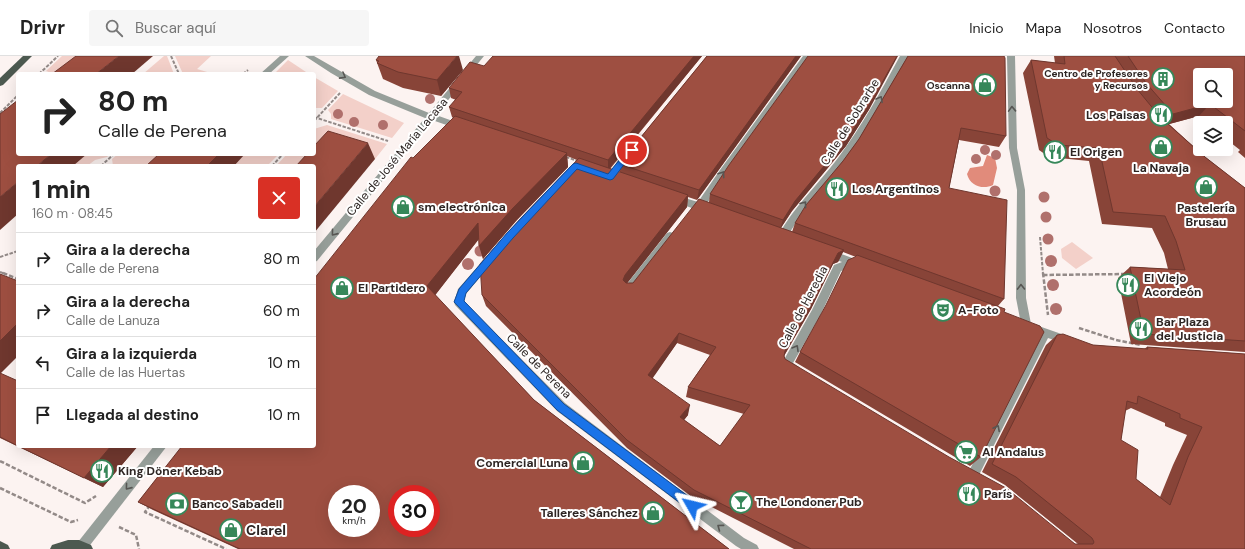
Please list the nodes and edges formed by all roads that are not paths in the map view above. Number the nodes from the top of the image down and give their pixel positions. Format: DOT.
graph roads {
  1 [pos="28,56"];
  2 [pos="285,56"];
  3 [pos="310,56"];
  4 [pos="480,56"];
  5 [pos="807,56"];
  6 [pos="904,56"];
  7 [pos="1011,56"];
  8 [pos="266,72"];
  9 [pos="0,83"];
  10 [pos="430,116"];
  11 [pos="472,130"];
  12 [pos="632,150"];
  13 [pos="610,177"];
  14 [pos="668,196"];
  15 [pos="695,208"];
  16 [pos="719,213"];
  17 [pos="677,228"];
  18 [pos="783,237"];
  19 [pos="819,250"];
  20 [pos="496,252"];
  21 [pos="316,256"];
  22 [pos="848,261"];
  23 [pos="870,269"];
  24 [pos="629,290"];
  25 [pos="1014,321"];
  26 [pos="1026,326"];
  27 [pos="1045,333"];
  28 [pos="1077,344"];
  29 [pos="807,377"];
  30 [pos="159,448"];
  31 [pos="962,469"];
  32 [pos="0,547"];
  33 [pos="84,548"];
  34 [pos="4,549"];
  35 [pos="56,549"];
  36 [pos="753,549"];
  1 -- 9 [label="main road"];
  2 -- 8 [label="street"];
  3 -- 10 [label="street, one-way"];
  4 -- 10 [label="street, Calle de José María Lacasa"];
  15 -- 5 [label="street, one-way"];
  18 -- 6 [label="street, Calle de Sobrarbe, one-way"];
  26 -- 7 [label="street, one-way"];
  10 -- 11 [label="street"];
  10 -- 21 [label="street, Calle de José María Lacasa, one-way"];
  12 -- 13 [label="street"];
  14 -- 15 [label="street"];
  15 -- 16 [label="street"];
  17 -- 24 [label="street"];
  19 -- 22 [label="street"];
  36 -- 20 [label="street, Calle de Perena, one-way"];
  22 -- 23 [label="street"];
  29 -- 22 [label="street, Calle de Heredia, one-way"];
  25 -- 26 [label="street"];
  26 -- 27 [label="street"];
  27 -- 28 [label="street"];
  31 -- 27 [label="street, one-way"];
  30 -- 33 [label="street, one-way"];
  32 -- 34 [label="main road"];
  33 -- 35 [label="main road"];
}
